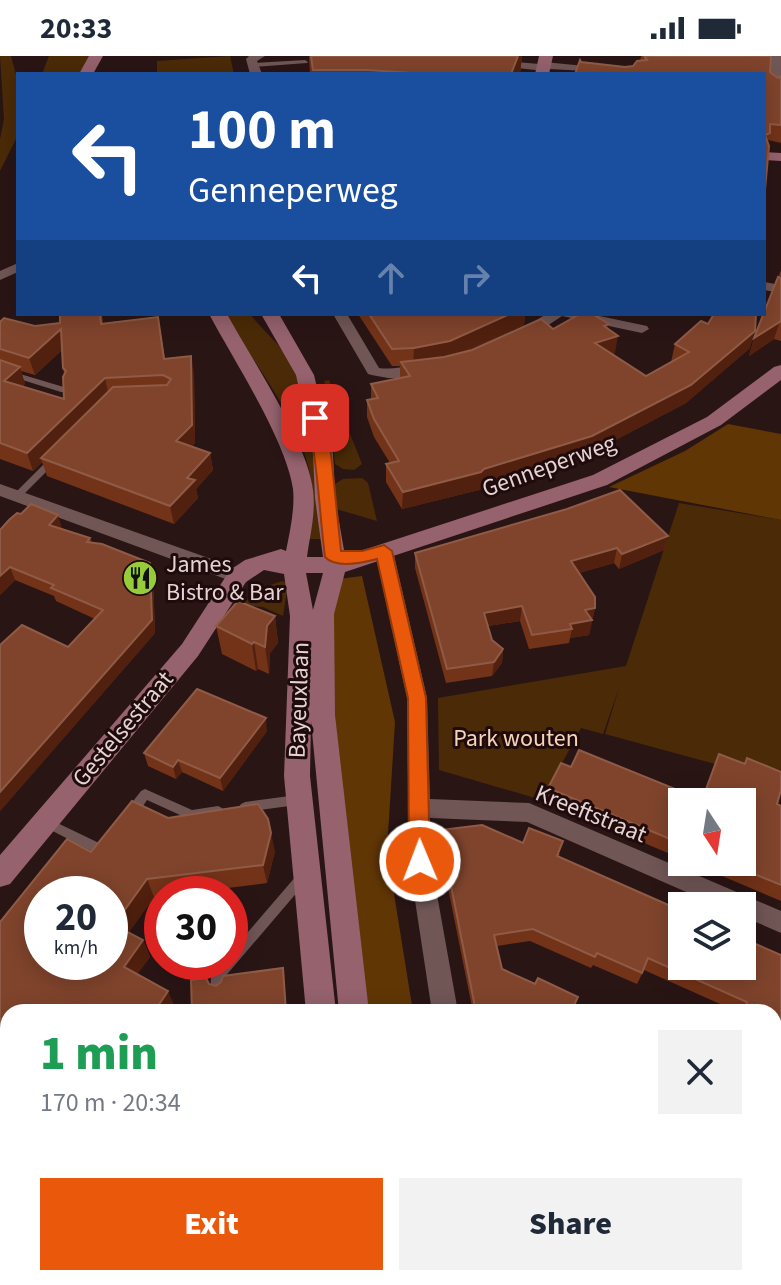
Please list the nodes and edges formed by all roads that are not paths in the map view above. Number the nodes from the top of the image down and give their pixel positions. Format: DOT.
graph roads {
  1 [pos="621,56"];
  2 [pos="776,56"];
  3 [pos="305,62"];
  4 [pos="483,62"];
  5 [pos="256,65"];
  6 [pos="544,66"];
  7 [pos="618,72"];
  8 [pos="773,88"];
  9 [pos="219,316"];
  10 [pos="271,316"];
  11 [pos="341,316"];
  12 [pos="553,316"];
  13 [pos="578,316"];
  14 [pos="642,329"];
  15 [pos="509,342"];
  16 [pos="439,367"];
  17 [pos="0,370"];
  18 [pos="781,371"];
  19 [pos="64,390"];
  20 [pos="60,453"];
  21 [pos="6,494"];
  22 [pos="373,554"];
  23 [pos="334,561"];
  24 [pos="294,562"];
  25 [pos="238,576"];
  26 [pos="299,799"];
  27 [pos="418,808"];
  28 [pos="45,822"];
  29 [pos="118,827"];
  30 [pos="109,839"];
  31 [pos="305,874"];
  32 [pos="0,875"];
  33 [pos="781,922"];
  34 [pos="248,941"];
  35 [pos="217,980"];
  36 [pos="217,986"];
  37 [pos="320,1004"];
  38 [pos="353,1004"];
  39 [pos="444,1004"];
  1 -- 7 [label="street"];
  2 -- 8 [label="street"];
  3 -- 5 [label="lane"];
  4 -- 6 [label="street"];
  6 -- 7 [label="street"];
  9 -- 24 [label="main road, Bayeuxlaan"];
  10 -- 23 [label="main road, Bayeuxlaan"];
  11 -- 16 [label="street"];
  12 -- 15 [label="street"];
  13 -- 14 [label="street"];
  17 -- 19 [label="lane"];
  18 -- 22 [label="main road, Genneperweg"];
  20 -- 21 [label="lane"];
  21 -- 25 [label="street"];
  22 -- 23 [label="main road, Genneperweg"];
  22 -- 27 [label="street"];
  23 -- 24 [label="main road, Genneperweg"];
  23 -- 38 [label="main road, Bayeuxlaan"];
  24 -- 25 [label="main road, Genneperweg"];
  24 -- 26 [label="main road, Bayeuxlaan"];
  25 -- 28 [label="main road, Gestelsestraat"];
  26 -- 29 [label="lane"];
  26 -- 31 [label="main road, Bayeuxlaan"];
  27 -- 33 [label="street, Kreeftstraat"];
  27 -- 39 [label="street"];
  28 -- 30 [label="lane"];
  28 -- 32 [label="main road, Gestelsestraat"];
  31 -- 34 [label="lane"];
  31 -- 37 [label="main road, Bayeuxlaan"];
  35 -- 36 [label="lane"];
}
